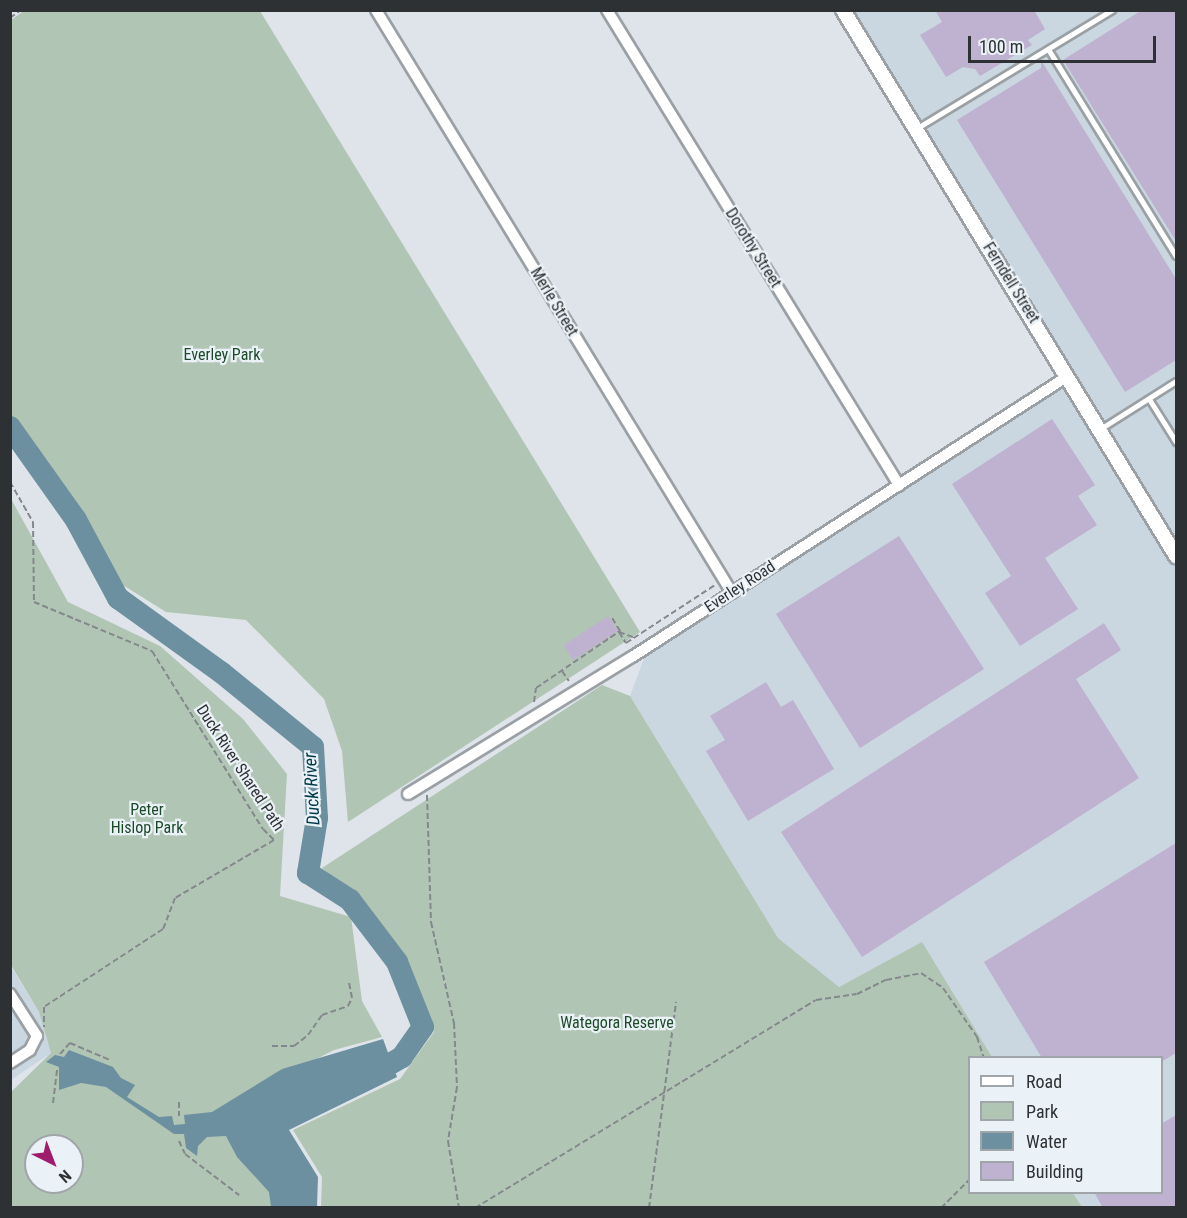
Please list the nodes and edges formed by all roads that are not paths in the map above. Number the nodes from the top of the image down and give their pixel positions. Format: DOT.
graph roads {
  1 [pos="376,10"];
  2 [pos="607,10"];
  3 [pos="843,10"];
  4 [pos="1112,10"];
  5 [pos="1048,49"];
  6 [pos="916,129"];
  7 [pos="1176,256"];
  8 [pos="1068,376"];
  9 [pos="1176,381"];
  10 [pos="1149,399"];
  11 [pos="1100,429"];
  12 [pos="1176,442"];
  13 [pos="899,485"];
  14 [pos="1176,556"];
  15 [pos="732,592"];
  16 [pos="408,794"];
  17 [pos="10,994"];
  18 [pos="10,1063"];
  1 -- 15 [label="street, Merle Street"];
  2 -- 13 [label="street, Dorothy Street"];
  3 -- 6 [label="main road, Ferndell Street"];
  4 -- 5 [label="lane"];
  5 -- 6 [label="lane"];
  5 -- 7 [label="lane"];
  6 -- 8 [label="main road, Ferndell Street"];
  8 -- 11 [label="main road, Ferndell Street"];
  8 -- 13 [label="street, Everley Road"];
  9 -- 10 [label="lane"];
  10 -- 11 [label="lane"];
  10 -- 12 [label="lane"];
  11 -- 14 [label="main road, Ferndell Street"];
  13 -- 15 [label="street, Everley Road"];
  15 -- 16 [label="street, Everley Road"];
  17 -- 18 [label="street"];
}
